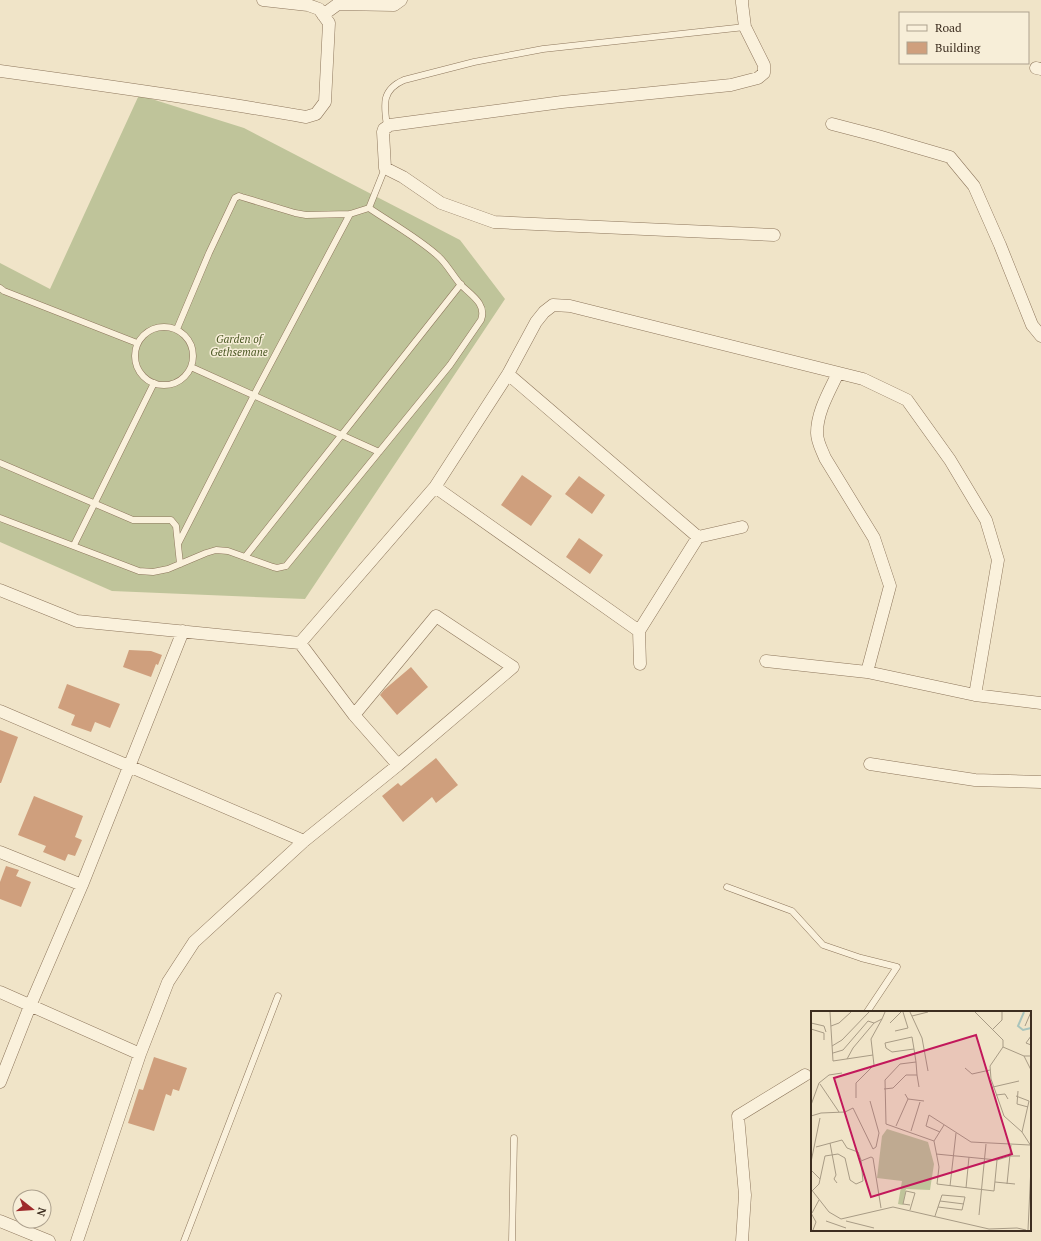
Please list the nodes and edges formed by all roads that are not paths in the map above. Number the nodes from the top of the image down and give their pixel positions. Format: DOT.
graph roads {
  1 [pos="263,0"];
  2 [pos="401,0"];
  3 [pos="742,0"];
  4 [pos="323,15"];
  5 [pos="745,27"];
  6 [pos="0,71"];
  7 [pos="832,124"];
  8 [pos="387,126"];
  9 [pos="385,168"];
  10 [pos="369,208"];
  11 [pos="350,214"];
  12 [pos="774,234"];
  13 [pos="461,284"];
  14 [pos="2,290"];
  15 [pos="177,329"];
  16 [pos="1041,336"];
  17 [pos="137,343"];
  18 [pos="191,367"];
  19 [pos="838,373"];
  20 [pos="508,374"];
  21 [pos="154,383"];
  22 [pos="254,395"];
  23 [pos="341,435"];
  24 [pos="379,452"];
  25 [pos="0,463"];
  26 [pos="435,487"];
  27 [pos="95,504"];
  28 [pos="0,518"];
  29 [pos="742,527"];
  30 [pos="698,537"];
  31 [pos="178,544"];
  32 [pos="74,545"];
  33 [pos="245,557"];
  34 [pos="180,564"];
  35 [pos="0,590"];
  36 [pos="183,631"];
  37 [pos="639,631"];
  38 [pos="300,643"];
  39 [pos="766,661"];
  40 [pos="640,664"];
  41 [pos="867,672"];
  42 [pos="975,695"];
  43 [pos="1041,703"];
  44 [pos="0,712"];
  45 [pos="354,715"];
  46 [pos="870,764"];
  47 [pos="398,765"];
  48 [pos="130,767"];
  49 [pos="1041,782"];
  50 [pos="304,841"];
  51 [pos="0,852"];
  52 [pos="82,885"];
  53 [pos="727,887"];
  54 [pos="0,992"];
  55 [pos="278,996"];
  56 [pos="30,1006"];
  57 [pos="868,1011"];
  58 [pos="140,1054"];
  59 [pos="809,1074"];
  60 [pos="0,1082"];
  61 [pos="514,1138"];
  62 [pos="0,1221"];
  63 [pos="49,1241"];
  64 [pos="77,1241"];
  65 [pos="184,1241"];
  66 [pos="512,1241"];
  67 [pos="742,1241"];
  1 -- 4 [label="street"];
  2 -- 4 [label="street"];
  3 -- 5 [label="street"];
  4 -- 6 [label="street"];
  5 -- 8 [label="lane"];
  5 -- 8 [label="street"];
  7 -- 16 [label="street"];
  8 -- 9 [label="street"];
  9 -- 10 [label="lane"];
  9 -- 12 [label="street"];
  10 -- 11 [label="lane"];
  10 -- 13 [label="lane"];
  11 -- 15 [label="lane"];
  11 -- 22 [label="lane"];
  13 -- 23 [label="lane"];
  13 -- 24 [label="lane"];
  14 -- 17 [label="lane"];
  15 -- 17 [label="lane"];
  15 -- 18 [label="lane"];
  17 -- 21 [label="lane"];
  18 -- 21 [label="lane"];
  18 -- 22 [label="lane"];
  19 -- 20 [label="street"];
  19 -- 41 [label="street"];
  19 -- 42 [label="street"];
  20 -- 26 [label="street"];
  20 -- 30 [label="street"];
  21 -- 27 [label="lane"];
  22 -- 23 [label="lane"];
  22 -- 31 [label="lane"];
  23 -- 24 [label="lane"];
  23 -- 33 [label="lane"];
  24 -- 33 [label="lane"];
  25 -- 27 [label="lane"];
  26 -- 37 [label="street"];
  26 -- 38 [label="street"];
  27 -- 31 [label="lane"];
  27 -- 32 [label="lane"];
  28 -- 32 [label="lane"];
  29 -- 30 [label="street"];
  30 -- 37 [label="street"];
  31 -- 34 [label="lane"];
  32 -- 34 [label="lane"];
  33 -- 34 [label="lane"];
  35 -- 36 [label="street"];
  36 -- 38 [label="street"];
  36 -- 48 [label="street"];
  37 -- 40 [label="street"];
  38 -- 45 [label="street"];
  39 -- 41 [label="street"];
  41 -- 42 [label="street"];
  42 -- 43 [label="street"];
  44 -- 48 [label="street"];
  45 -- 47 [label="street"];
  45 -- 47 [label="street"];
  46 -- 49 [label="street"];
  47 -- 50 [label="street"];
  48 -- 50 [label="street"];
  48 -- 52 [label="street"];
  50 -- 58 [label="street"];
  51 -- 52 [label="street"];
  52 -- 56 [label="street"];
  53 -- 57 [label="lane"];
  54 -- 56 [label="street"];
  55 -- 65 [label="lane"];
  56 -- 58 [label="street"];
  56 -- 60 [label="street"];
  58 -- 64 [label="street"];
  59 -- 67 [label="street"];
  61 -- 66 [label="lane"];
  62 -- 63 [label="street"];
}
